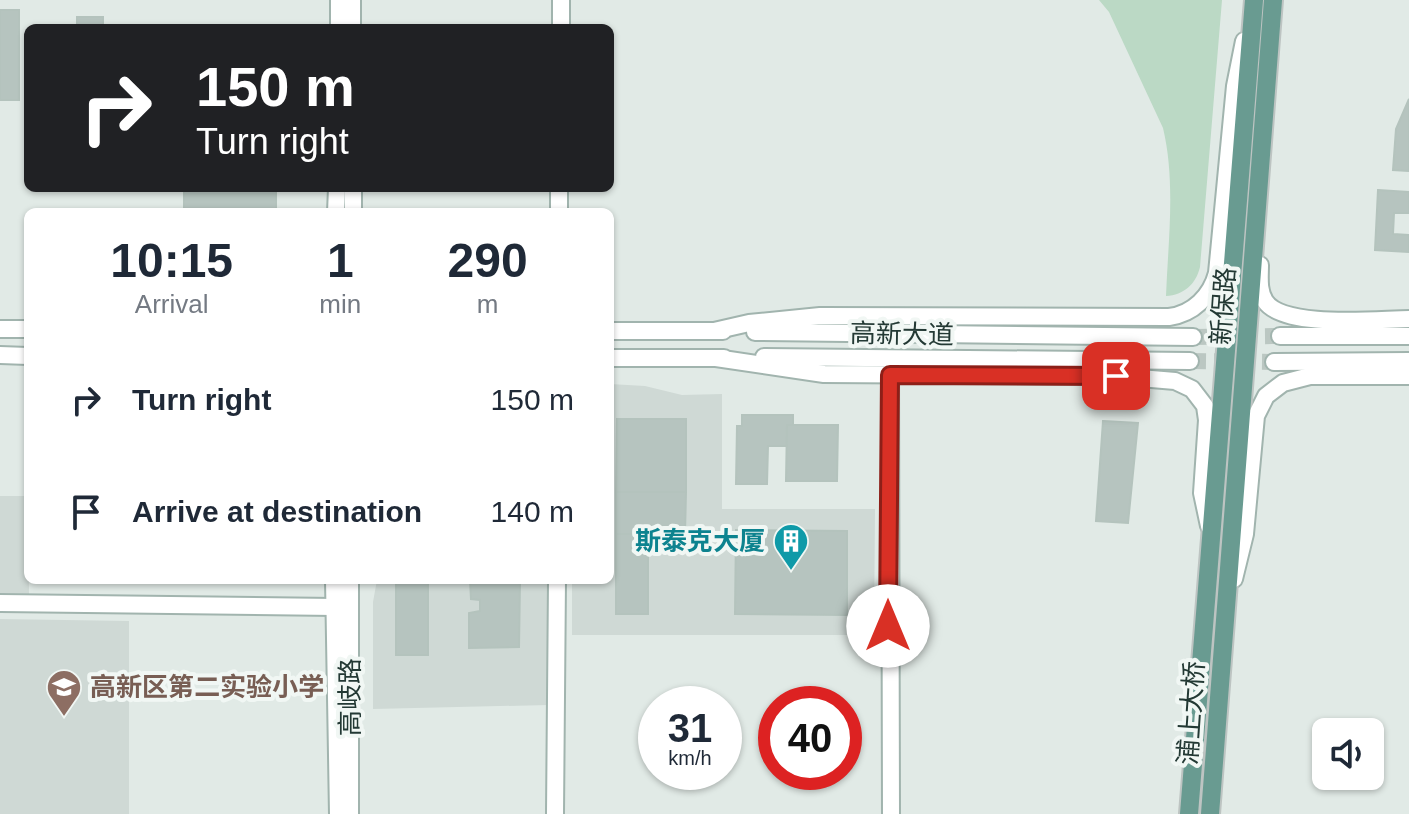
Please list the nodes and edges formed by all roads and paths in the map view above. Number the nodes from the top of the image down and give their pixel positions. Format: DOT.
graph roads {
  1 [pos="339,0"];
  2 [pos="352,0"];
  3 [pos="561,0"];
  4 [pos="1252,0"];
  5 [pos="1273,0"];
  6 [pos="339,24"];
  7 [pos="352,24"];
  8 [pos="561,24"];
  9 [pos="1258,179"];
  10 [pos="1409,319"];
  11 [pos="0,329"];
  12 [pos="24,329"];
  13 [pos="614,331"];
  14 [pos="714,331"];
  15 [pos="1280,336"];
  16 [pos="1409,336"];
  17 [pos="1193,337"];
  18 [pos="0,355"];
  19 [pos="24,356"];
  20 [pos="614,358"];
  21 [pos="716,358"];
  22 [pos="1190,361"];
  23 [pos="1409,361"];
  24 [pos="1274,362"];
  25 [pos="890,375"];
  26 [pos="1409,376"];
  27 [pos="1212,541"];
  28 [pos="334,584"];
  29 [pos="350,584"];
  30 [pos="557,584"];
  31 [pos="0,603"];
  32 [pos="335,607"];
  33 [pos="1216,614"];
  34 [pos="338,814"];
  35 [pos="350,814"];
  36 [pos="555,814"];
  37 [pos="891,814"];
  38 [pos="1189,814"];
  39 [pos="1210,814"];
  1 -- 6 [label="main road"];
  2 -- 7 [label="main road"];
  3 -- 8 [label="main road"];
  4 -- 14 [label="main road"];
  4 -- 27 [label="main road, 新保路"];
  5 -- 9 [label="main road, 新保路"];
  9 -- 10 [label="main road"];
  9 -- 33 [label="main road, 新保路"];
  11 -- 12 [label="main road"];
  13 -- 14 [label="main road, 高新大道"];
  14 -- 17 [label="main road, 高新大道"];
  15 -- 16 [label="main road"];
  18 -- 19 [label="main road"];
  20 -- 21 [label="main road, 高新大道"];
  21 -- 22 [label="main road, 高新大道"];
  21 -- 25 [label="main road"];
  23 -- 24 [label="main road"];
  25 -- 27 [label="main road"];
  25 -- 37 [label="main road"];
  26 -- 33 [label="main road"];
  27 -- 33 [label="main road, 新保路"];
  28 -- 32 [label="main road, 高岐路"];
  29 -- 35 [label="main road, 高岐路"];
  30 -- 36 [label="main road"];
  31 -- 32 [label="main road"];
  32 -- 34 [label="main road, 高岐路"];
  33 -- 38 [label="main road"];
  33 -- 39 [label="main road, 浦上大桥"];
}
